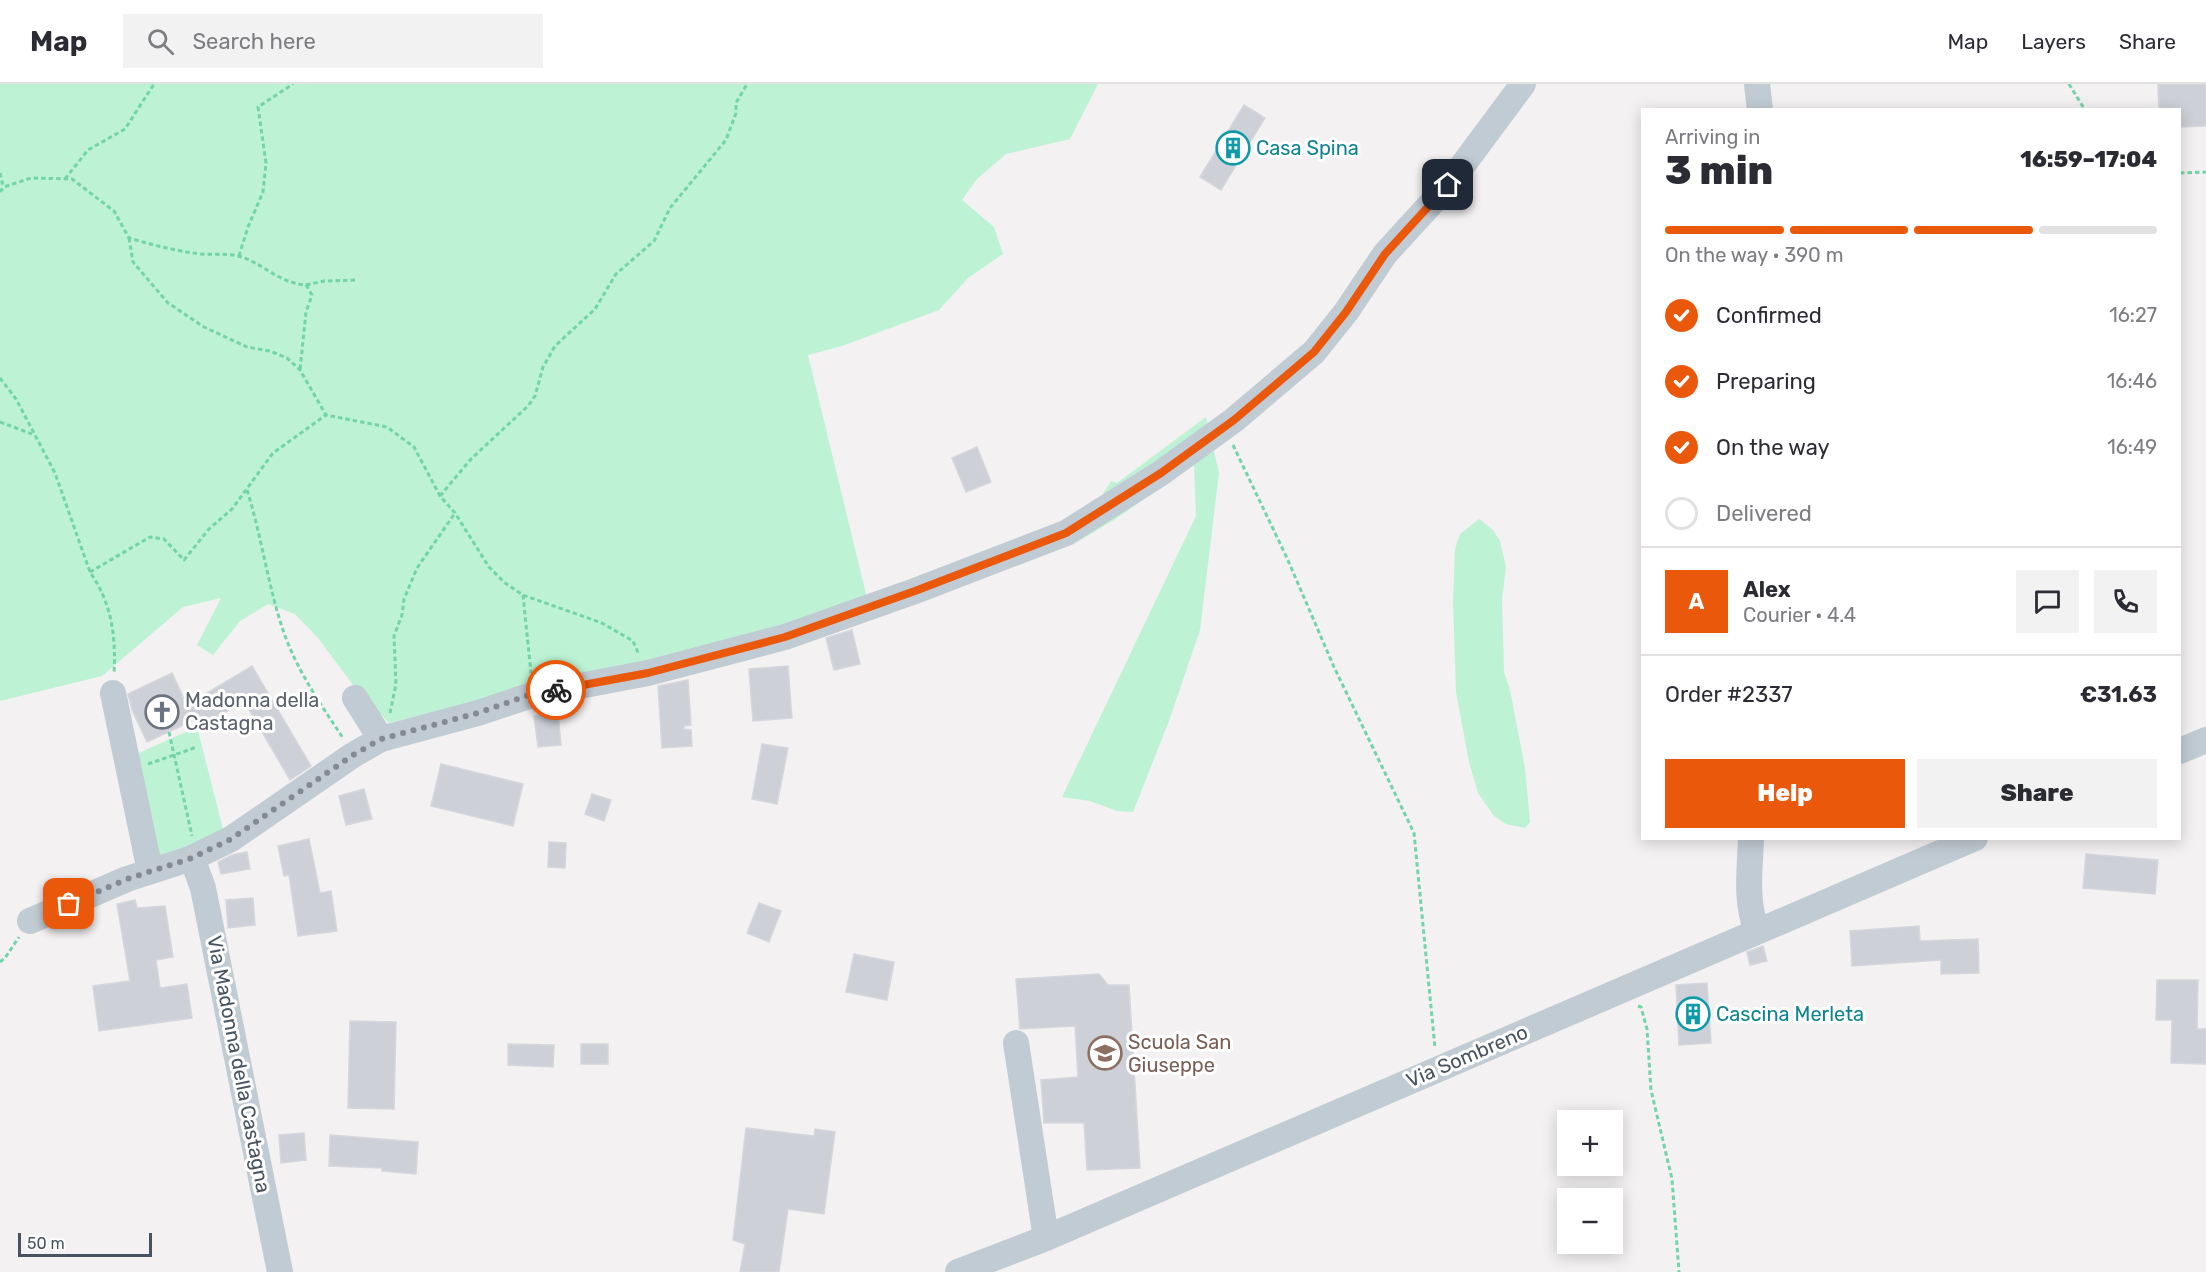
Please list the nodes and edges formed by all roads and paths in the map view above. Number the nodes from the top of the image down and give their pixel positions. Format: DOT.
graph roads {
  1 [pos="154,84"];
  2 [pos="293,84"];
  3 [pos="747,84"];
  4 [pos="1523,84"];
  5 [pos="1757,84"];
  6 [pos="2069,84"];
  7 [pos="1760,108"];
  8 [pos="2084,108"];
  9 [pos="2206,172"];
  10 [pos="0,173"];
  11 [pos="2181,173"];
  12 [pos="65,178"];
  13 [pos="4,187"];
  14 [pos="0,192"];
  15 [pos="129,238"];
  16 [pos="239,256"];
  17 [pos="358,280"];
  18 [pos="306,285"];
  19 [pos="300,370"];
  20 [pos="0,378"];
  21 [pos="326,415"];
  22 [pos="0,422"];
  23 [pos="1219,430"];
  24 [pos="34,435"];
  25 [pos="247,490"];
  26 [pos="440,496"];
  27 [pos="455,513"];
  28 [pos="90,572"];
  29 [pos="522,595"];
  30 [pos="648,673"];
  31 [pos="113,693"];
  32 [pos="532,694"];
  33 [pos="355,698"];
  34 [pos="169,732"];
  35 [pos="387,737"];
  36 [pos="2206,740"];
  37 [pos="123,741"];
  38 [pos="197,747"];
  39 [pos="2181,752"];
  40 [pos="353,755"];
  41 [pos="174,756"];
  42 [pos="1751,840"];
  43 [pos="1970,840"];
  44 [pos="194,856"];
  45 [pos="138,875"];
  46 [pos="30,921"];
  47 [pos="1757,931"];
  48 [pos="0,962"];
  49 [pos="1633,1005"];
  50 [pos="1016,1042"];
  51 [pos="1437,1069"];
  52 [pos="1046,1238"];
  53 [pos="965,1270"];
  54 [pos="280,1272"];
  55 [pos="1679,1272"];
  1 -- 12 [label="path"];
  2 -- 16 [label="path"];
  3 -- 26 [label="path"];
  4 -- 23 [label="street"];
  5 -- 7 [label="street"];
  6 -- 8 [label="path"];
  9 -- 11 [label="path"];
  10 -- 13 [label="path"];
  12 -- 13 [label="path"];
  12 -- 15 [label="path"];
  13 -- 14 [label="path"];
  15 -- 16 [label="path"];
  15 -- 19 [label="path"];
  16 -- 18 [label="path"];
  17 -- 18 [label="path"];
  18 -- 19 [label="path"];
  19 -- 21 [label="path"];
  20 -- 24 [label="path"];
  21 -- 25 [label="path"];
  21 -- 26 [label="path"];
  22 -- 24 [label="path"];
  23 -- 30 [label="street"];
  23 -- 51 [label="path"];
  24 -- 28 [label="path"];
  25 -- 28 [label="path"];
  25 -- 40 [label="path"];
  26 -- 27 [label="path"];
  27 -- 29 [label="path"];
  27 -- 35 [label="path"];
  28 -- 31 [label="path"];
  29 -- 30 [label="path"];
  29 -- 32 [label="path"];
  30 -- 32 [label="street"];
  31 -- 37 [label="street"];
  32 -- 35 [label="street"];
  33 -- 35 [label="street"];
  34 -- 41 [label="path"];
  35 -- 40 [label="street"];
  36 -- 39 [label="street"];
  37 -- 41 [label="path"];
  37 -- 45 [label="street"];
  38 -- 41 [label="path"];
  40 -- 44 [label="street"];
  41 -- 44 [label="path"];
  42 -- 47 [label="street"];
  43 -- 47 [label="street, Via Sombreno"];
  44 -- 45 [label="street"];
  44 -- 54 [label="street, Via Madonna della Castagna"];
  45 -- 46 [label="street"];
  46 -- 48 [label="path"];
  47 -- 51 [label="street, Via Sombreno"];
  49 -- 55 [label="path"];
  50 -- 52 [label="street"];
  51 -- 52 [label="street, Via Sombreno"];
  52 -- 53 [label="street, Via Sombreno"];
}
